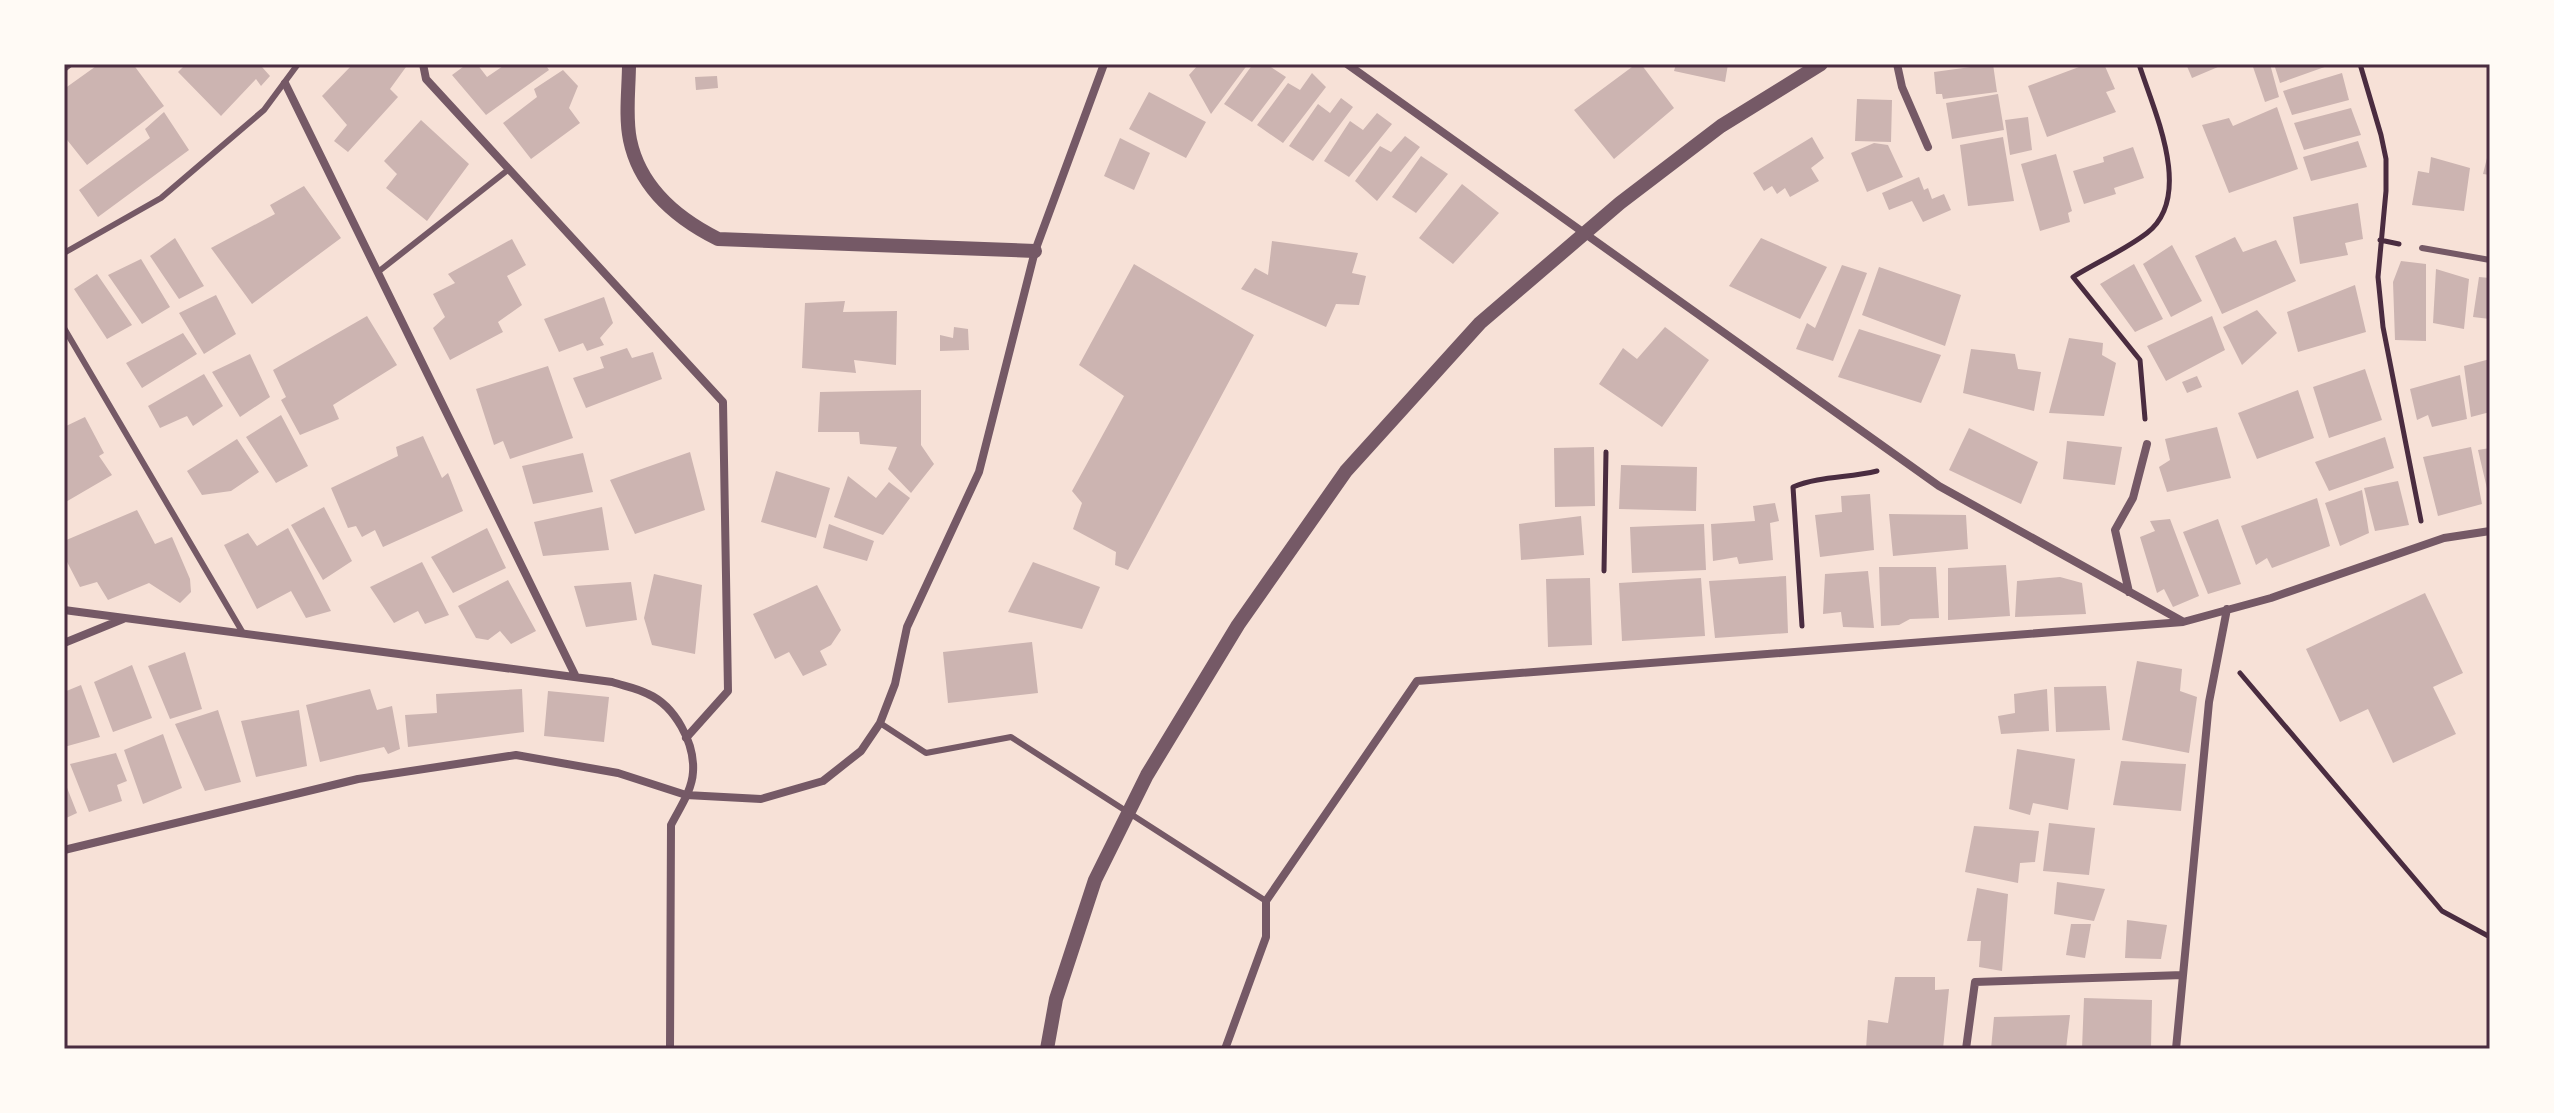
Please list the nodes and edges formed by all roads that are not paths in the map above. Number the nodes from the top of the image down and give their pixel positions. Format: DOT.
graph roads {
  1 [pos="298,64"];
  2 [pos="423,64"];
  3 [pos="629,64"];
  4 [pos="1104,64"];
  5 [pos="1347,64"];
  6 [pos="1821,64"];
  7 [pos="1897,64"];
  8 [pos="285,83"];
  9 [pos="1928,147"];
  10 [pos="509,169"];
  11 [pos="2422,248"];
  12 [pos="1035,251"];
  13 [pos="64,253"];
  14 [pos="2490,260"];
  15 [pos="378,272"];
  16 [pos="64,328"];
  17 [pos="2147,444"];
  18 [pos="2490,531"];
  19 [pos="2424,534"];
  20 [pos="2427,544"];
  21 [pos="2129,592"];
  22 [pos="2227,609"];
  23 [pos="64,610"];
  24 [pos="126,618"];
  25 [pos="2183,622"];
  26 [pos="243,633"];
  27 [pos="64,643"];
  28 [pos="576,677"];
  29 [pos="880,723"];
  30 [pos="686,738"];
  31 [pos="686,795"];
  32 [pos="64,850"];
  33 [pos="1266,901"];
  34 [pos="2183,975"];
  35 [pos="670,1049"];
  36 [pos="1047,1049"];
  37 [pos="1225,1049"];
  38 [pos="1966,1049"];
  39 [pos="2176,1049"];
  1 -- 8 [label="lane"];
  2 -- 10 [label="street"];
  3 -- 12 [label="street"];
  4 -- 12 [label="street"];
  5 -- 21 [label="street"];
  6 -- 36 [label="street"];
  7 -- 9 [label="street"];
  8 -- 13 [label="lane"];
  8 -- 15 [label="street"];
  10 -- 15 [label="lane"];
  10 -- 30 [label="street"];
  11 -- 14 [label="lane"];
  12 -- 29 [label="street"];
  15 -- 28 [label="street"];
  16 -- 26 [label="lane"];
  17 -- 21 [label="street"];
  18 -- 20 [label="street"];
  19 -- 20 [label="lane"];
  20 -- 22 [label="street"];
  21 -- 25 [label="street"];
  22 -- 25 [label="street"];
  22 -- 34 [label="street"];
  23 -- 24 [label="street"];
  24 -- 26 [label="street"];
  24 -- 27 [label="street"];
  25 -- 33 [label="street"];
  26 -- 28 [label="street"];
  28 -- 30 [label="street"];
  29 -- 31 [label="street"];
  29 -- 33 [label="lane"];
  30 -- 31 [label="street"];
  31 -- 32 [label="street"];
  31 -- 35 [label="street"];
  33 -- 37 [label="street"];
  34 -- 38 [label="street"];
  34 -- 39 [label="street"];
}
